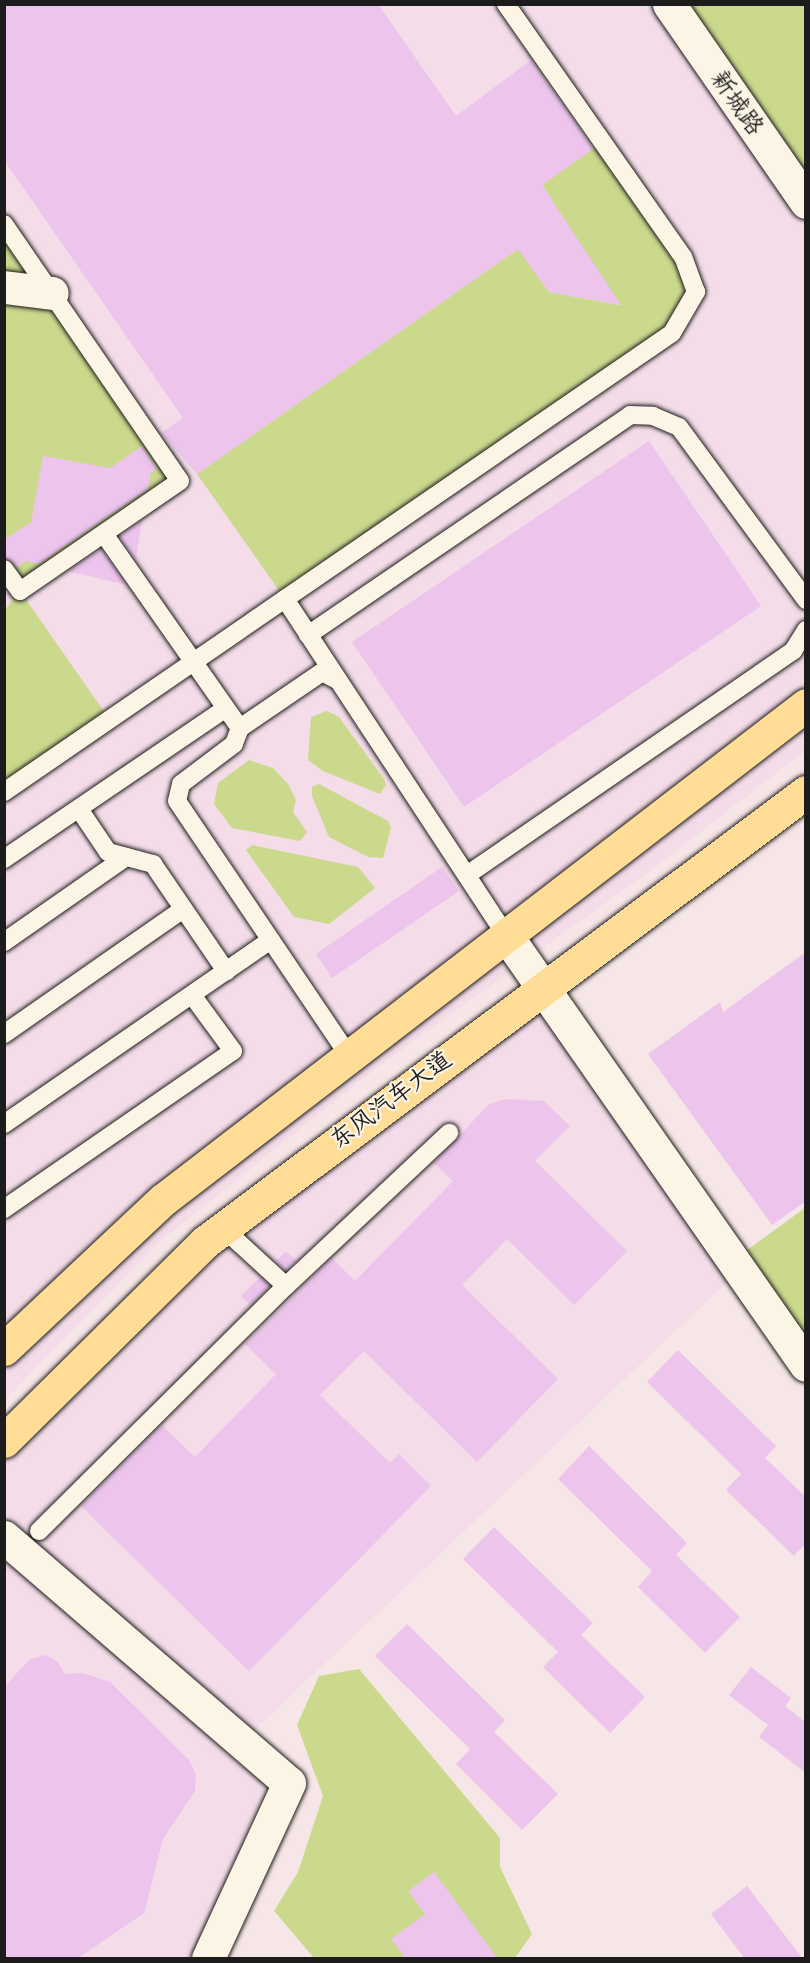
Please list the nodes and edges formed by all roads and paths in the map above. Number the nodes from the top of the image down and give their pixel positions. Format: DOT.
graph roads {
  1 [pos="507,4"];
  2 [pos="669,4"];
  3 [pos="806,202"];
  4 [pos="4,224"];
  5 [pos="4,287"];
  6 [pos="52,293"];
  7 [pos="104,534"];
  8 [pos="4,569"];
  9 [pos="285,599"];
  10 [pos="806,600"];
  11 [pos="806,630"];
  12 [pos="308,635"];
  13 [pos="194,662"];
  14 [pos="339,681"];
  15 [pos="806,705"];
  16 [pos="226,708"];
  17 [pos="240,728"];
  18 [pos="4,792"];
  19 [pos="806,792"];
  20 [pos="78,809"];
  21 [pos="126,857"];
  22 [pos="4,859"];
  23 [pos="466,875"];
  24 [pos="183,909"];
  25 [pos="506,935"];
  26 [pos="271,940"];
  27 [pos="4,942"];
  28 [pos="226,972"];
  29 [pos="540,989"];
  30 [pos="192,994"];
  31 [pos="4,1034"];
  32 [pos="349,1056"];
  33 [pos="4,1124"];
  34 [pos="449,1133"];
  35 [pos="4,1209"];
  36 [pos="223,1228"];
  37 [pos="286,1286"];
  38 [pos="4,1349"];
  39 [pos="806,1365"];
  40 [pos="4,1441"];
  41 [pos="39,1531"];
  42 [pos="4,1537"];
  43 [pos="208,1959"];
  1 -- 9 [label="lane"];
  2 -- 3 [label="street, 新城路"];
  4 -- 6 [label="lane"];
  5 -- 6 [label="street"];
  6 -- 7 [label="lane"];
  7 -- 8 [label="lane"];
  7 -- 13 [label="lane"];
  9 -- 12 [label="lane"];
  9 -- 13 [label="lane"];
  10 -- 12 [label="lane"];
  11 -- 23 [label="lane"];
  12 -- 14 [label="lane"];
  13 -- 16 [label="lane"];
  13 -- 18 [label="lane"];
  14 -- 17 [label="lane"];
  14 -- 23 [label="lane"];
  15 -- 25 [label="main road"];
  16 -- 17 [label="lane"];
  16 -- 20 [label="lane"];
  17 -- 26 [label="lane"];
  19 -- 29 [label="main road, 东风汽车大道"];
  20 -- 21 [label="lane"];
  20 -- 22 [label="lane"];
  21 -- 24 [label="lane"];
  21 -- 27 [label="lane"];
  23 -- 25 [label="lane"];
  24 -- 28 [label="lane"];
  24 -- 31 [label="lane"];
  25 -- 29 [label="street"];
  25 -- 32 [label="main road"];
  26 -- 28 [label="lane"];
  26 -- 32 [label="lane"];
  28 -- 30 [label="lane"];
  29 -- 36 [label="main road, 东风汽车大道"];
  29 -- 39 [label="street"];
  30 -- 33 [label="lane"];
  30 -- 35 [label="lane"];
  32 -- 38 [label="main road"];
  34 -- 37 [label="lane"];
  36 -- 37 [label="lane"];
  36 -- 40 [label="main road, 东风汽车大道"];
  37 -- 41 [label="lane"];
  42 -- 43 [label="street"];
}
